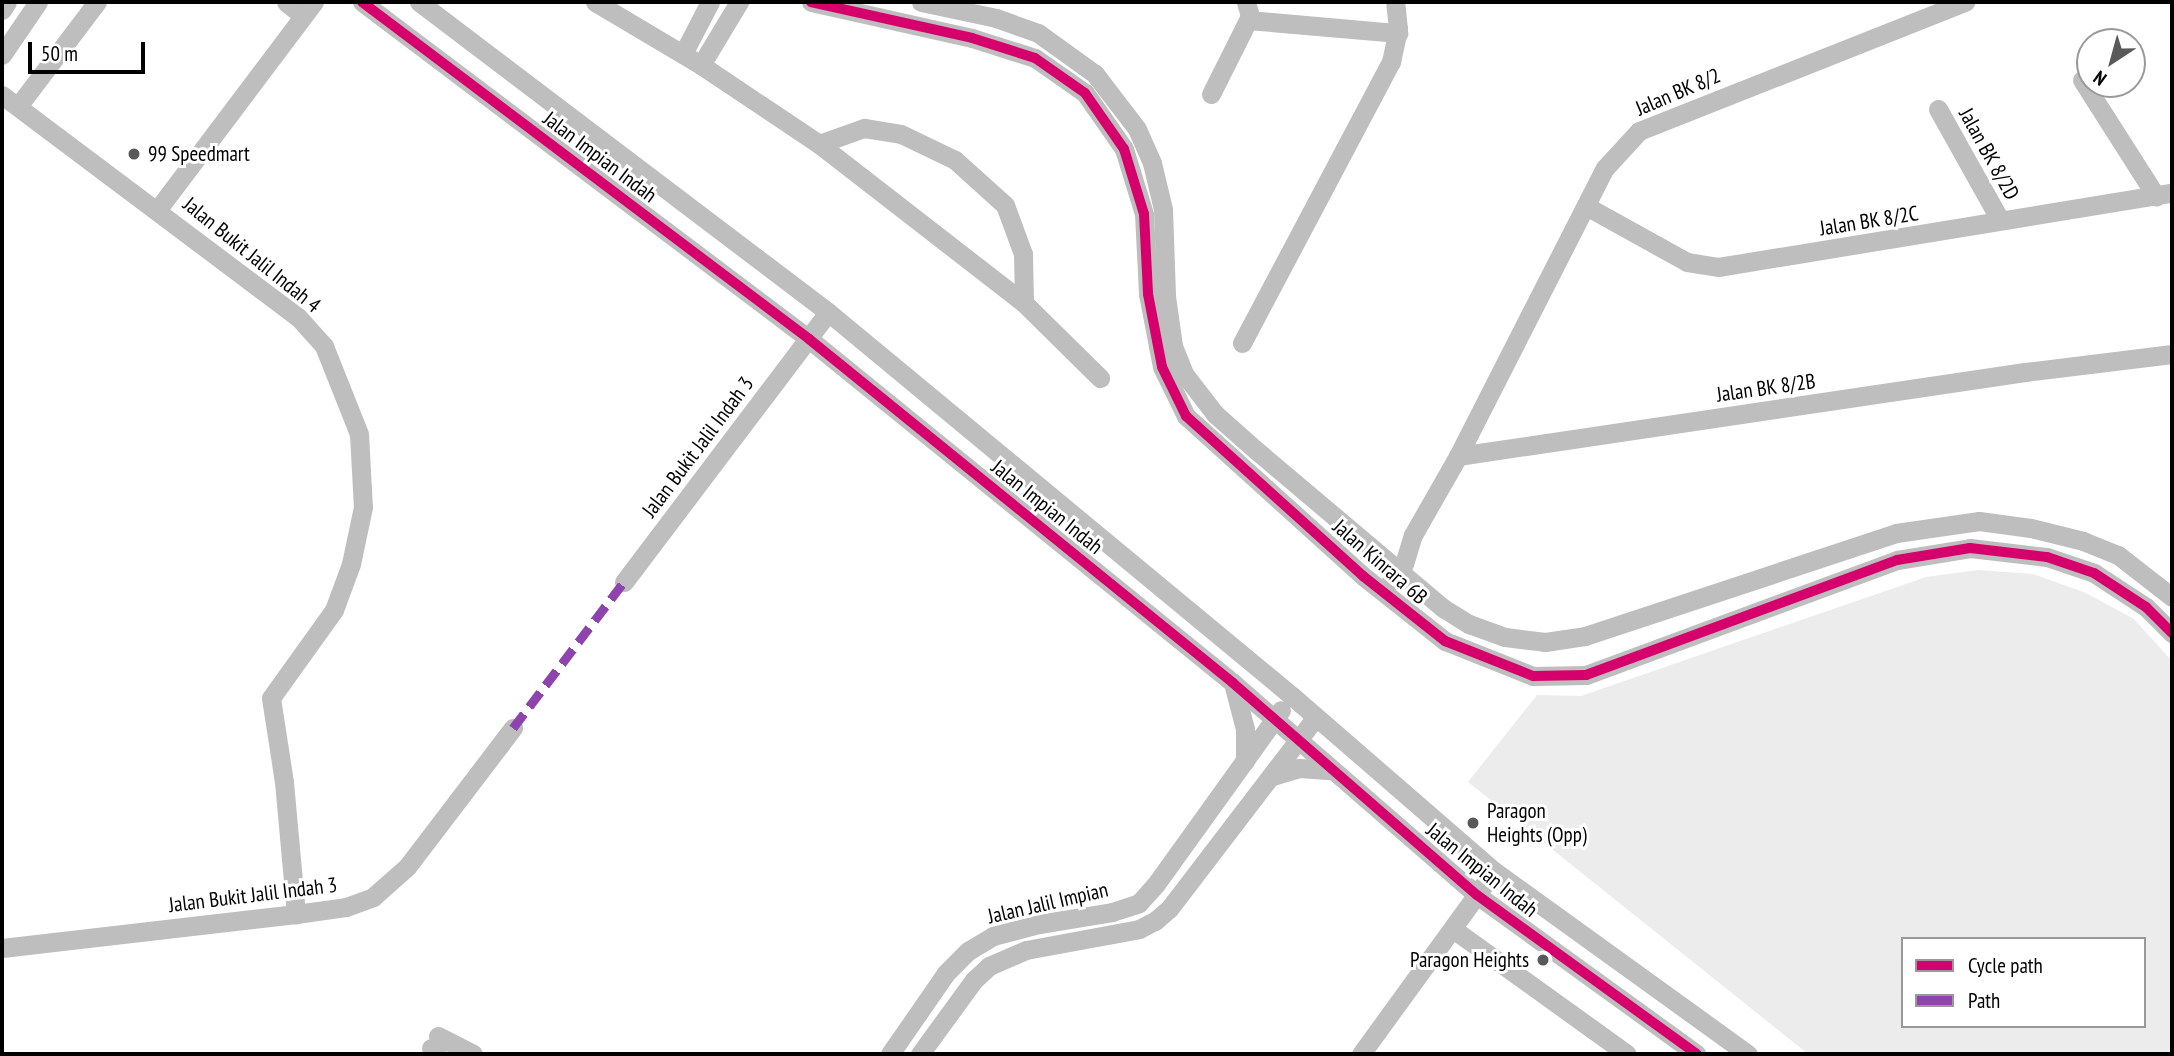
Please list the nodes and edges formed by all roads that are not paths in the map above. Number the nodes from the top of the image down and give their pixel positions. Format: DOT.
graph roads {
  1 [pos="7,2"];
  2 [pos="38,2"];
  3 [pos="97,2"];
  4 [pos="286,2"];
  5 [pos="362,2"];
  6 [pos="419,2"];
  7 [pos="596,2"];
  8 [pos="710,2"];
  9 [pos="739,2"];
  10 [pos="811,2"];
  11 [pos="921,2"];
  12 [pos="1395,2"];
  13 [pos="1965,2"];
  14 [pos="309,9"];
  15 [pos="2,10"];
  16 [pos="1247,11"];
  17 [pos="1398,33"];
  18 [pos="683,54"];
  19 [pos="2,55"];
  20 [pos="701,65"];
  21 [pos="1211,94"];
  22 [pos="2095,98"];
  23 [pos="10,100"];
  24 [pos="1938,109"];
  25 [pos="819,144"];
  26 [pos="2164,195"];
  27 [pos="1586,206"];
  28 [pos="158,209"];
  29 [pos="2000,220"];
  30 [pos="1024,303"];
  31 [pos="828,312"];
  32 [pos="809,339"];
  33 [pos="1242,343"];
  34 [pos="2172,354"];
  35 [pos="1100,378"];
  36 [pos="1458,456"];
  37 [pos="1413,535"];
  38 [pos="1383,558"];
  39 [pos="1399,571"];
  40 [pos="1363,576"];
  41 [pos="624,582"];
  42 [pos="1382,592"];
  43 [pos="2172,597"];
  44 [pos="2172,633"];
  45 [pos="1233,683"];
  46 [pos="1292,696"];
  47 [pos="1316,717"];
  48 [pos="1275,719"];
  49 [pos="513,728"];
  50 [pos="1299,741"];
  51 [pos="1245,761"];
  52 [pos="1331,770"];
  53 [pos="1273,776"];
  54 [pos="1494,871"];
  55 [pos="1477,895"];
  56 [pos="296,915"];
  57 [pos="1452,929"];
  58 [pos="2,947"];
  59 [pos="435,1046"];
  60 [pos="473,1054"];
  61 [pos="890,1054"];
  62 [pos="920,1054"];
  63 [pos="1361,1054"];
  64 [pos="1627,1054"];
  65 [pos="1697,1054"];
  66 [pos="1748,1054"];
  1 -- 15 [label="street"];
  2 -- 19 [label="street"];
  3 -- 23 [label="street"];
  4 -- 14 [label="street"];
  5 -- 32 [label="street, Jalan Impian Indah"];
  6 -- 31 [label="street, Jalan Impian Indah"];
  7 -- 18 [label="street"];
  8 -- 18 [label="street"];
  9 -- 20 [label="street"];
  10 -- 40 [label="street, Jalan Kinrara 6B"];
  11 -- 38 [label="street, Jalan Kinrara 6B"];
  12 -- 17 [label="street"];
  13 -- 27 [label="street, Jalan BK 8/2"];
  14 -- 28 [label="street"];
  16 -- 17 [label="street"];
  16 -- 21 [label="street"];
  17 -- 33 [label="street"];
  18 -- 20 [label="street"];
  20 -- 25 [label="street"];
  22 -- 26 [label="street"];
  23 -- 28 [label="street, Jalan Bukit Jalil Indah 4"];
  24 -- 29 [label="street, Jalan BK 8/2D"];
  25 -- 30 [label="street"];
  25 -- 30 [label="street"];
  26 -- 29 [label="street, Jalan BK 8/2C"];
  27 -- 29 [label="street, Jalan BK 8/2C"];
  27 -- 36 [label="street, Jalan BK 8/2"];
  28 -- 56 [label="street, Jalan Bukit Jalil Indah 4"];
  30 -- 35 [label="street"];
  31 -- 32 [label="street, Jalan Bukit Jalil Indah 3"];
  31 -- 46 [label="street, Jalan Impian Indah"];
  32 -- 41 [label="street, Jalan Bukit Jalil Indah 3"];
  32 -- 45 [label="street, Jalan Impian Indah"];
  34 -- 36 [label="street, Jalan BK 8/2B"];
  36 -- 37 [label="street"];
  37 -- 38 [label="street"];
  37 -- 39 [label="street"];
  38 -- 39 [label="street, Jalan Kinrara 6B"];
  38 -- 40 [label="street"];
  39 -- 42 [label="street"];
  39 -- 43 [label="street, Jalan Kinrara 6B"];
  40 -- 42 [label="street, Jalan Kinrara 6B"];
  42 -- 44 [label="street, Jalan Kinrara 6B"];
  45 -- 48 [label="street, Jalan Impian Indah"];
  45 -- 51 [label="street"];
  46 -- 47 [label="street, Jalan Impian Indah"];
  46 -- 48 [label="street, Jalan Jalil Impian"];
  47 -- 50 [label="street, Jalan Jalil Impian"];
  47 -- 54 [label="street, Jalan Impian Indah"];
  48 -- 50 [label="street, Jalan Impian Indah"];
  48 -- 51 [label="street, Jalan Jalil Impian"];
  49 -- 56 [label="street, Jalan Bukit Jalil Indah 3"];
  50 -- 52 [label="street, Jalan Impian Indah"];
  50 -- 53 [label="street, Jalan Jalil Impian"];
  51 -- 61 [label="street, Jalan Jalil Impian"];
  52 -- 53 [label="street"];
  52 -- 55 [label="street, Jalan Impian Indah"];
  53 -- 62 [label="street, Jalan Jalil Impian"];
  54 -- 55 [label="street"];
  54 -- 66 [label="street, Jalan Impian Indah"];
  55 -- 57 [label="street"];
  55 -- 65 [label="street, Jalan Impian Indah"];
  56 -- 58 [label="street, Jalan Bukit Jalil Indah 3"];
  57 -- 63 [label="street"];
  57 -- 64 [label="street"];
  59 -- 60 [label="street"];
}
